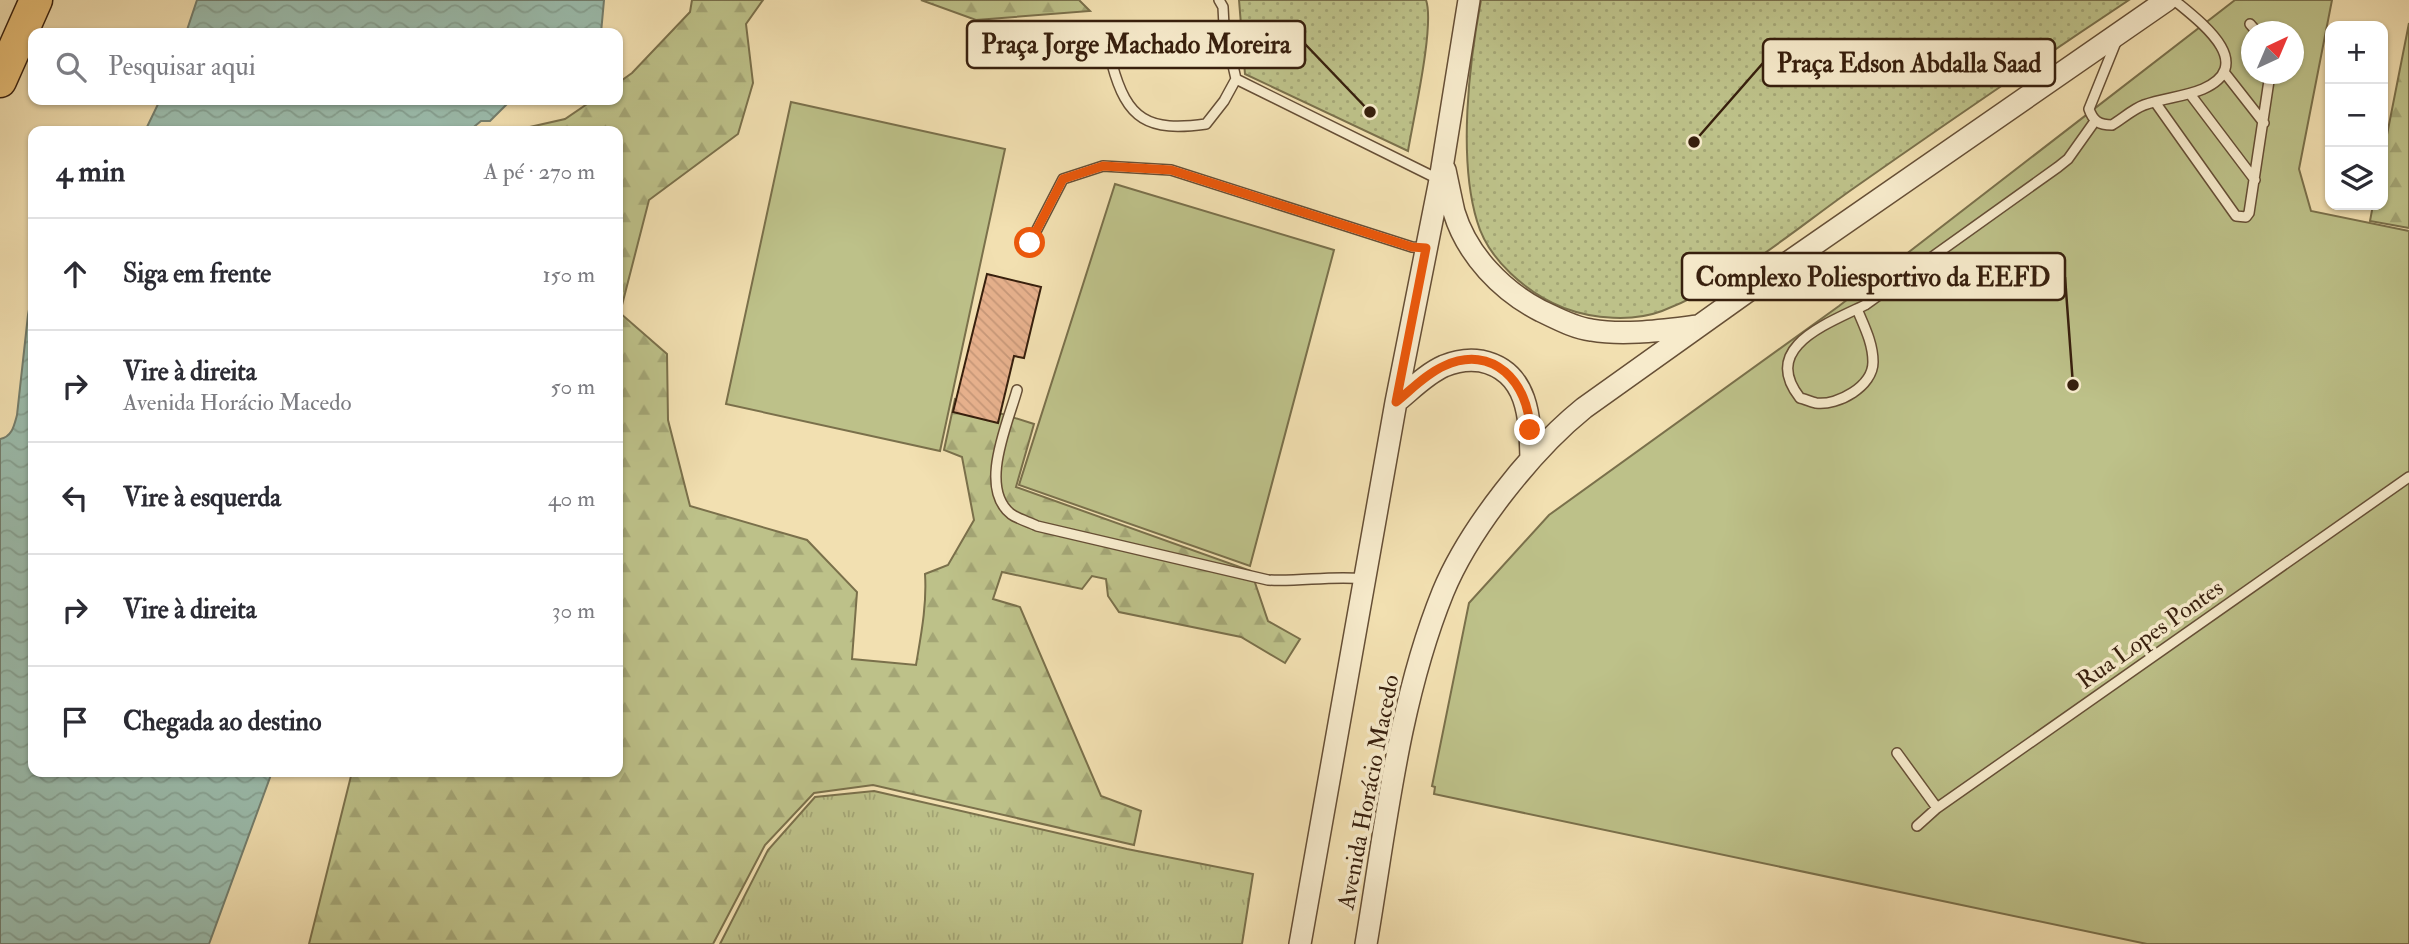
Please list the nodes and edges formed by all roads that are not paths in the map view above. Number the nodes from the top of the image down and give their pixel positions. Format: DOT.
graph roads {
  1 [pos="36,0"];
  2 [pos="1219,0"];
  3 [pos="1468,0"];
  4 [pos="2167,0"];
  5 [pos="2174,0"];
  6 [pos="2119,34"];
  7 [pos="1112,64"];
  8 [pos="2224,72"];
  9 [pos="1236,79"];
  10 [pos="0,81"];
  11 [pos="2269,84"];
  12 [pos="2190,93"];
  13 [pos="2155,102"];
  14 [pos="2095,121"];
  15 [pos="2264,123"];
  16 [pos="1441,171"];
  17 [pos="2255,180"];
  18 [pos="1030,243"];
  19 [pos="1426,248"];
  20 [pos="1857,309"];
  21 [pos="1702,325"];
  22 [pos="1017,390"];
  23 [pos="1396,402"];
  24 [pos="1531,459"];
  25 [pos="2409,477"];
  26 [pos="1365,579"];
  27 [pos="1897,753"];
  28 [pos="1937,808"];
  29 [pos="1917,827"];
  30 [pos="1300,944"];
  31 [pos="1366,944"];
  1 -- 10 [label="highway"];
  2 -- 9 [label="lane"];
  3 -- 16 [label="street, Avenida Horácio Macedo"];
  4 -- 6 [label="street, Avenida Horácio Macedo"];
  5 -- 8 [label="lane"];
  6 -- 14 [label="lane"];
  6 -- 21 [label="street, Avenida Horácio Macedo"];
  7 -- 9 [label="lane"];
  8 -- 12 [label="lane"];
  8 -- 15 [label="lane"];
  9 -- 16 [label="lane"];
  11 -- 15 [label="lane"];
  12 -- 13 [label="lane"];
  12 -- 17 [label="lane"];
  13 -- 14 [label="lane"];
  13 -- 17 [label="lane"];
  14 -- 20 [label="lane"];
  15 -- 17 [label="lane"];
  16 -- 19 [label="street, Avenida Horácio Macedo"];
  16 -- 21 [label="street"];
  18 -- 19 [label="lane"];
  19 -- 23 [label="street, Avenida Horácio Macedo"];
  20 -- 20 [label="lane"];
  21 -- 24 [label="street, Avenida Horácio Macedo"];
  22 -- 26 [label="lane"];
  23 -- 24 [label="street"];
  23 -- 26 [label="street, Avenida Horácio Macedo"];
  24 -- 31 [label="street, Avenida Horácio Macedo"];
  25 -- 28 [label="lane, Rua Lopes Pontes"];
  26 -- 30 [label="street, Avenida Horácio Macedo"];
  27 -- 28 [label="lane"];
  28 -- 29 [label="lane, Rua Lopes Pontes"];
}
